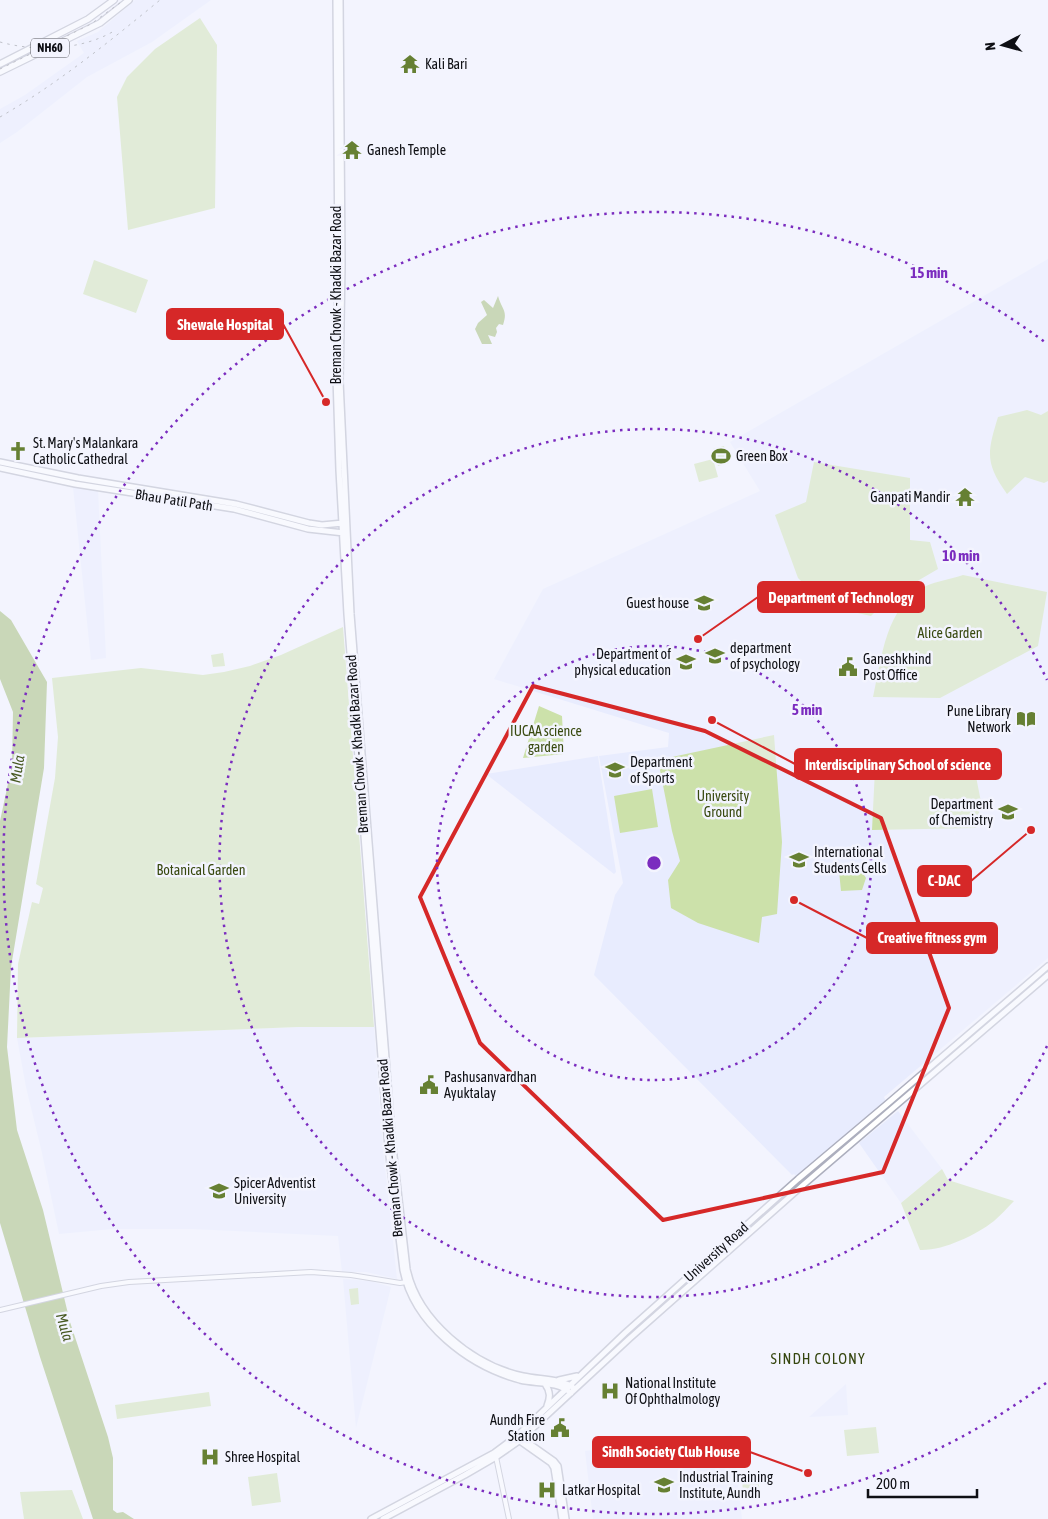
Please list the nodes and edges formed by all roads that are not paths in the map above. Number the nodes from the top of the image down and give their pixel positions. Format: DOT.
graph roads {
  1 [pos="114,0"];
  2 [pos="129,0"];
  3 [pos="338,0"];
  4 [pos="33,47"];
  5 [pos="37,54"];
  6 [pos="0,64"];
  7 [pos="0,72"];
  8 [pos="0,462"];
  9 [pos="0,468"];
  10 [pos="274,516"];
  11 [pos="344,523"];
  12 [pos="345,533"];
  13 [pos="1048,966"];
  14 [pos="1048,975"];
  15 [pos="407,1282"];
  16 [pos="0,1310"];
  17 [pos="447,1339"];
  18 [pos="580,1376"];
  19 [pos="556,1381"];
  20 [pos="545,1384"];
  21 [pos="570,1389"];
  22 [pos="545,1409"];
  23 [pos="518,1438"];
  24 [pos="495,1455"];
  25 [pos="371,1519"];
  26 [pos="383,1519"];
  27 [pos="509,1519"];
  28 [pos="564,1519"];
  1 -- 4 [label="highway, NH60"];
  2 -- 5 [label="highway, NH60"];
  3 -- 11 [label="main road, Breman Chowk - Khadki Bazar Road"];
  4 -- 5 [label="highway"];
  4 -- 6 [label="highway, NH60"];
  5 -- 7 [label="highway, NH60"];
  8 -- 10 [label="main road, Bhau Patil Path"];
  9 -- 10 [label="main road, Bhau Patil Path"];
  10 -- 11 [label="main road, Bhau Patil Path"];
  10 -- 12 [label="main road, Bhau Patil Path"];
  11 -- 12 [label="main road, Breman Chowk - Khadki Bazar Road"];
  12 -- 15 [label="main road, Breman Chowk - Khadki Bazar Road"];
  13 -- 18 [label="main road, University Road"];
  14 -- 21 [label="main road, University Road"];
  15 -- 16 [label="street"];
  15 -- 17 [label="main road, Breman Chowk - Khadki Bazar Road"];
  17 -- 19 [label="main road, Breman Chowk - Khadki Bazar Road"];
  17 -- 20 [label="main road, Breman Chowk - Khadki Bazar Road"];
  18 -- 19 [label="main road"];
  18 -- 21 [label="main road, University Road"];
  19 -- 21 [label="main road, Breman Chowk - Khadki Bazar Road"];
  20 -- 21 [label="main road, Breman Chowk - Khadki Bazar Road"];
  20 -- 22 [label="main road"];
  21 -- 22 [label="main road, University Road"];
  21 -- 23 [label="main road, University Road"];
  22 -- 23 [label="main road, University Road"];
  23 -- 24 [label="main road, University Road"];
  23 -- 28 [label="main road"];
  24 -- 25 [label="main road, University Road"];
  24 -- 26 [label="main road, University Road"];
  24 -- 27 [label="street"];
}
